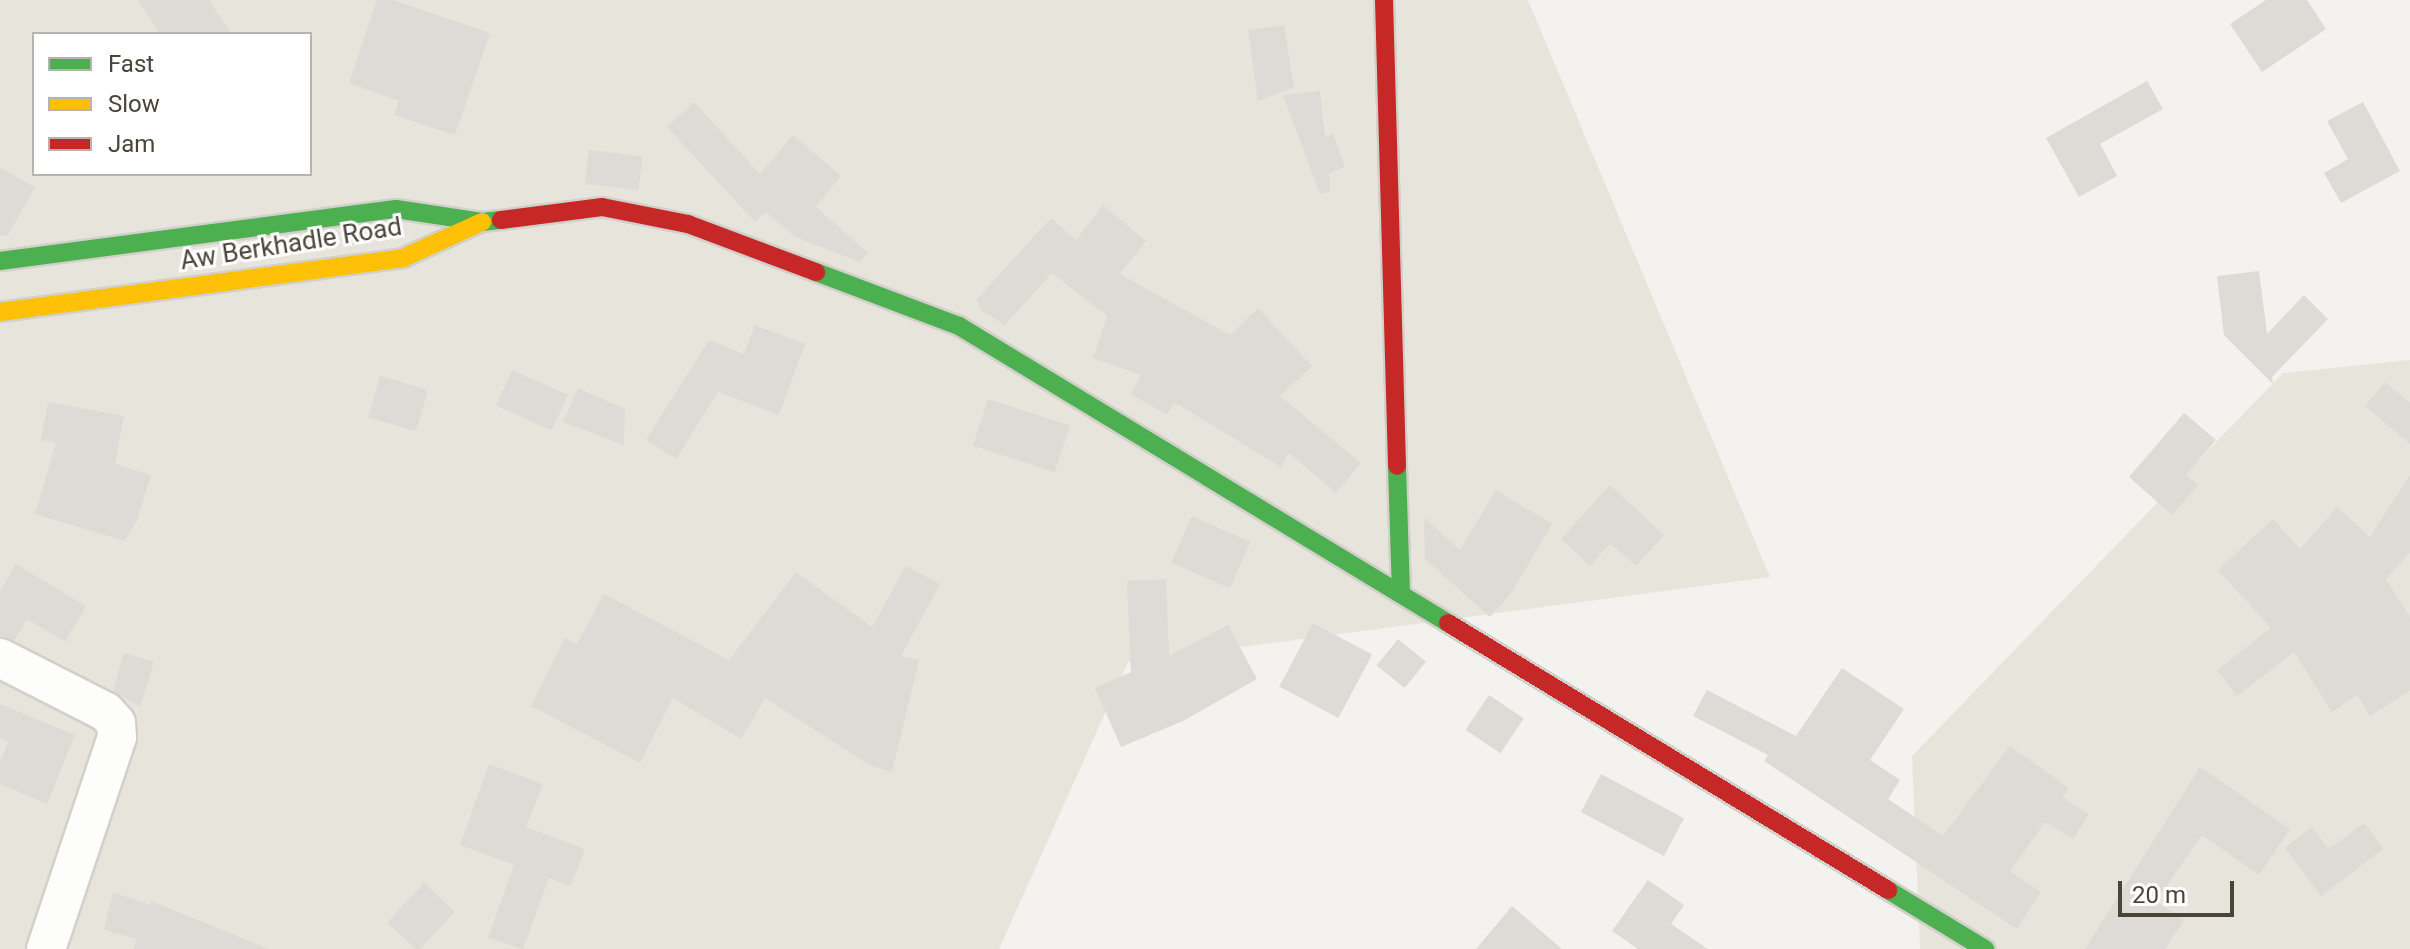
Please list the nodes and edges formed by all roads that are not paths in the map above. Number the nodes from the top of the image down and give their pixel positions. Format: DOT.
graph roads {
  1 [pos="1384,0"];
  2 [pos="482,222"];
  3 [pos="0,261"];
  4 [pos="0,312"];
  5 [pos="1401,594"];
  6 [pos="0,658"];
  7 [pos="46,949"];
  8 [pos="1985,949"];
  1 -- 5 [label="main road"];
  2 -- 3 [label="main road, Aw Berkhadle Road"];
  2 -- 4 [label="main road, Aw Berkhadle Road"];
  2 -- 5 [label="main road"];
  5 -- 8 [label="main road"];
  6 -- 7 [label="street"];
}
